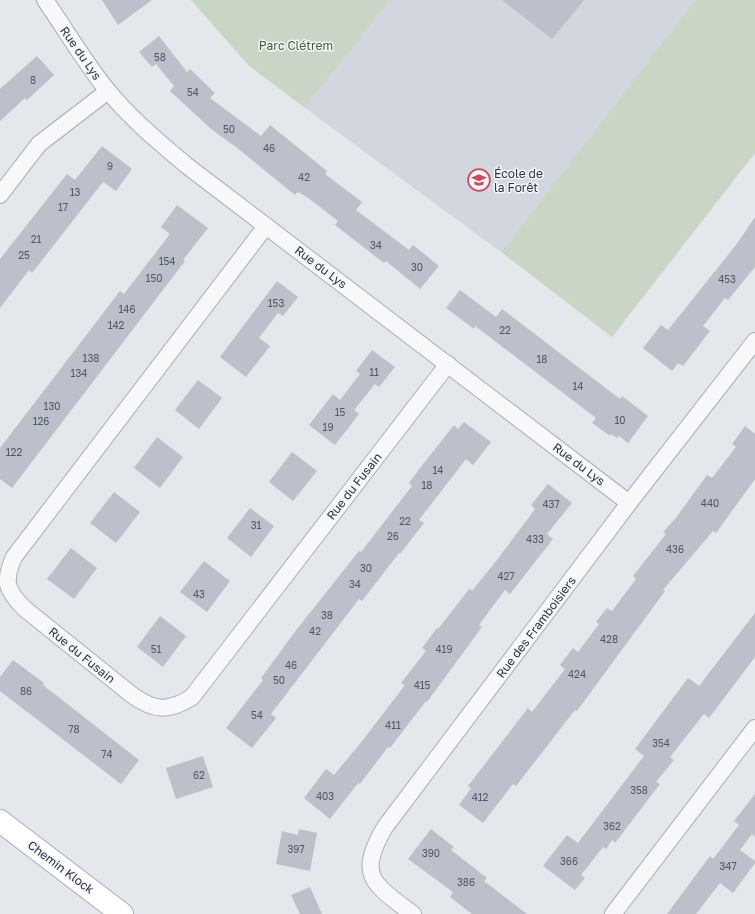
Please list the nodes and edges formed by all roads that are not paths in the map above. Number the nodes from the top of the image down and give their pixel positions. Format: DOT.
graph roads {
  1 [pos="45,0"];
  2 [pos="108,91"];
  3 [pos="0,195"];
  4 [pos="266,226"];
  5 [pos="755,341"];
  6 [pos="448,364"];
  7 [pos="629,504"];
  8 [pos="755,728"];
  9 [pos="0,821"];
  10 [pos="122,914"];
  11 [pos="413,914"];
  12 [pos="613,914"];
  1 -- 2 [label="street, Rue du Lys"];
  2 -- 3 [label="street"];
  2 -- 4 [label="street, Rue du Lys"];
  4 -- 6 [label="street, Rue du Lys"];
  4 -- 6 [label="street, Rue du Fusain"];
  5 -- 7 [label="street, Rue des Framboisiers"];
  6 -- 7 [label="street, Rue du Lys"];
  7 -- 11 [label="street, Rue des Framboisiers"];
  8 -- 12 [label="street"];
  9 -- 10 [label="main road, Chemin Klock"];
}
